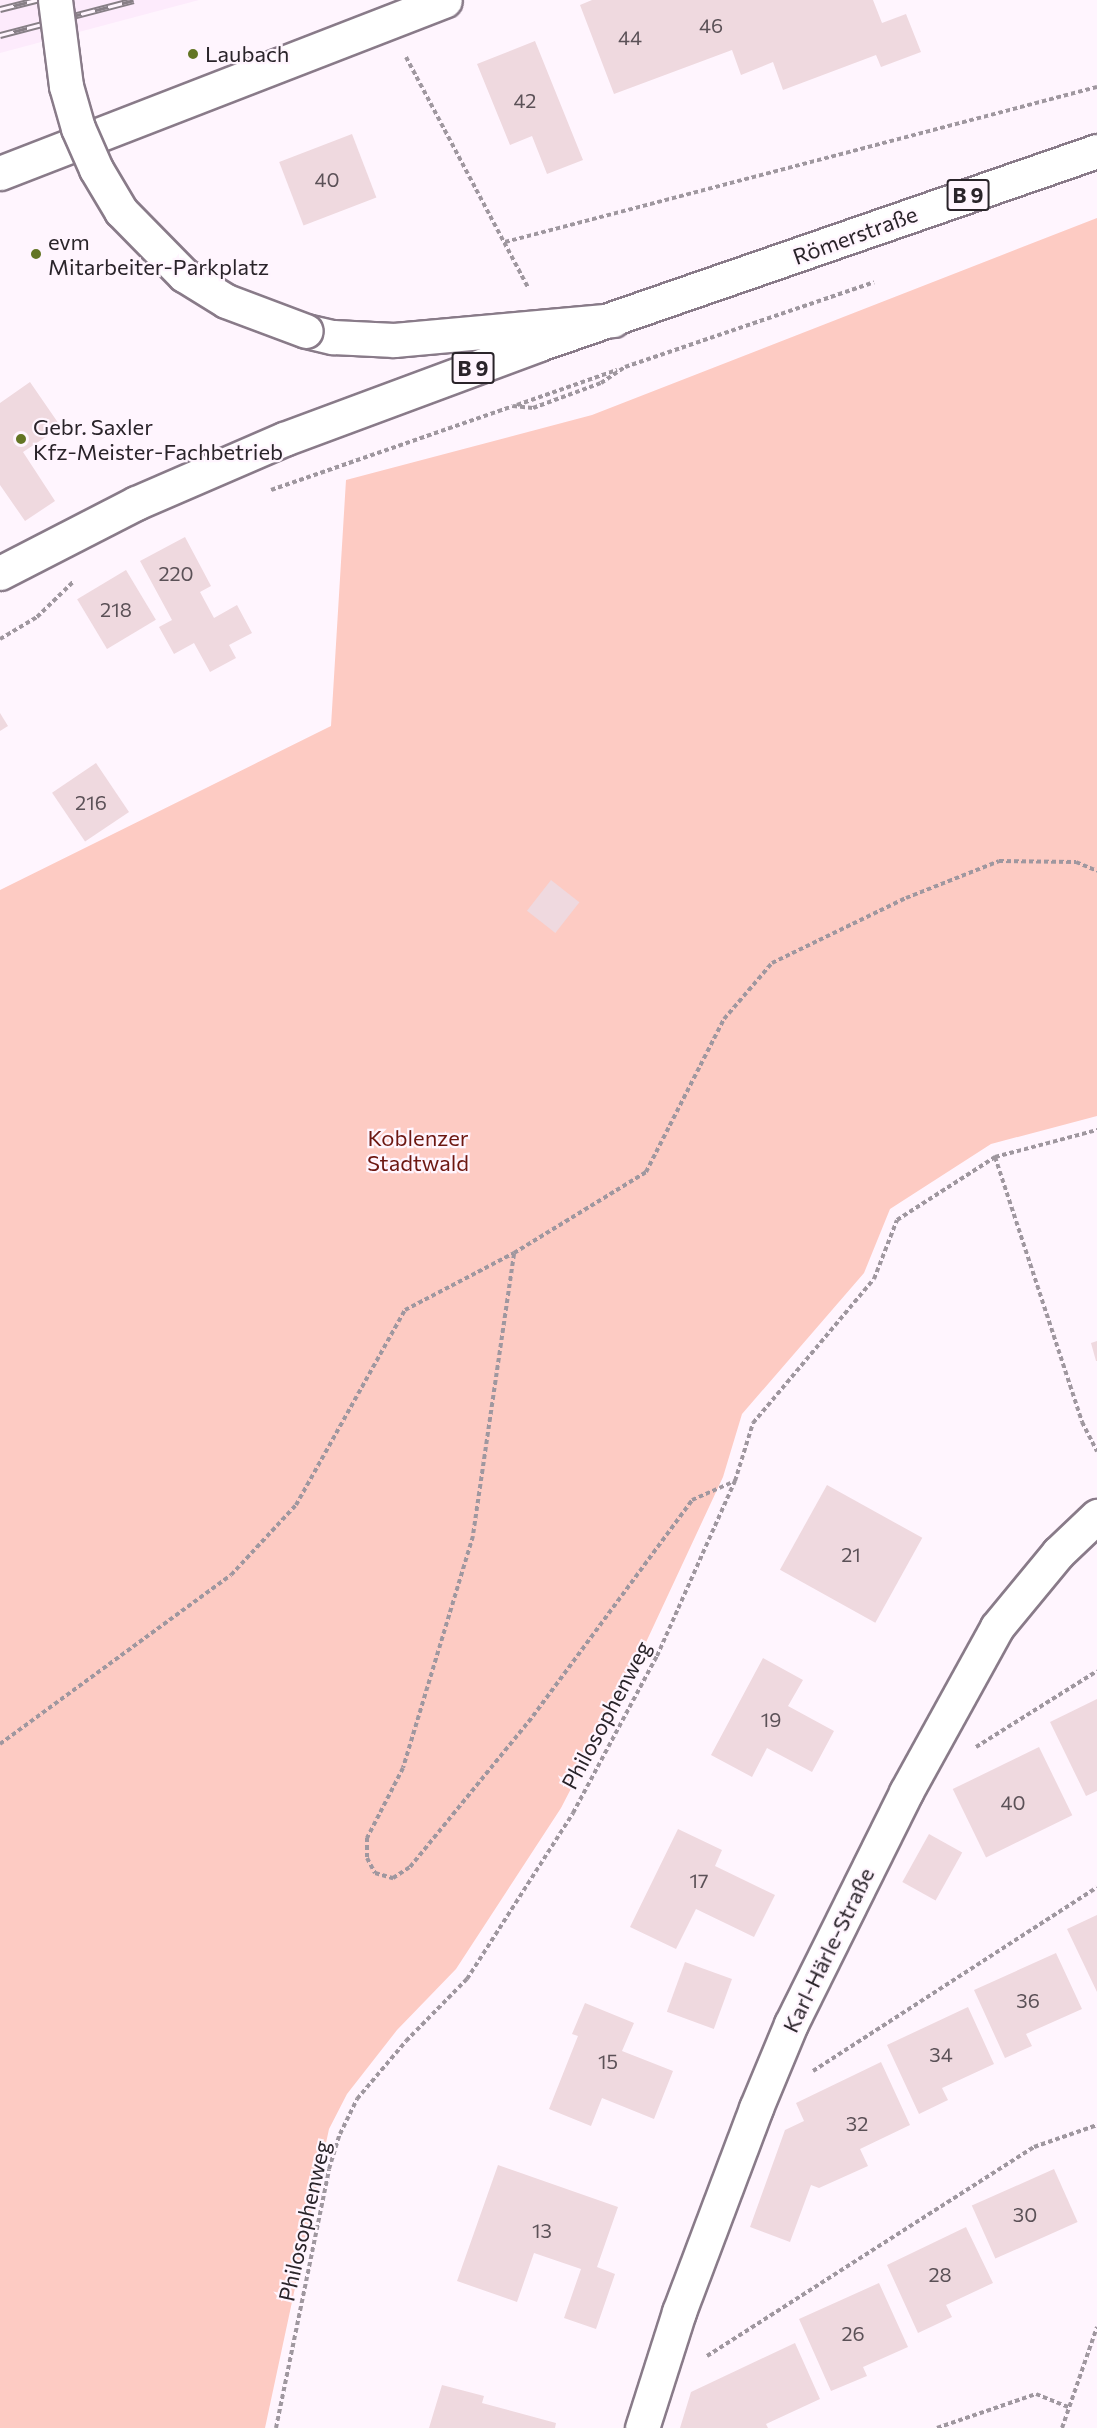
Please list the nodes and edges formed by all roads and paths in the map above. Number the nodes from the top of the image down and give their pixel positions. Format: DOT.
graph roads {
  1 [pos="55,0"];
  2 [pos="445,0"];
  3 [pos="388,22"];
  4 [pos="1097,87"];
  5 [pos="1097,151"];
  6 [pos="0,173"];
  7 [pos="505,242"];
  8 [pos="874,282"];
  9 [pos="528,287"];
  10 [pos="613,320"];
  11 [pos="625,367"];
  12 [pos="572,378"];
  13 [pos="575,384"];
  14 [pos="513,406"];
  15 [pos="266,491"];
  16 [pos="0,573"];
  17 [pos="81,575"];
  18 [pos="0,639"];
  19 [pos="1097,871"];
  20 [pos="1097,1130"];
  21 [pos="995,1157"];
  22 [pos="514,1253"];
  23 [pos="1097,1451"];
  24 [pos="735,1481"];
  25 [pos="1097,1516"];
  26 [pos="1097,1671"];
  27 [pos="0,1744"];
  28 [pos="966,1754"];
  29 [pos="1097,1887"];
  30 [pos="806,2075"];
  31 [pos="1097,2126"];
  32 [pos="1097,2327"];
  33 [pos="703,2359"];
  34 [pos="1069,2408"];
  35 [pos="276,2428"];
  36 [pos="642,2428"];
  37 [pos="937,2428"];
  38 [pos="1062,2428"];
  1 -- 10 [label="main road, bridge"];
  2 -- 3 [label="main road"];
  3 -- 6 [label="main road"];
  3 -- 7 [label="path"];
  4 -- 7 [label="path"];
  5 -- 10 [label="main road, Römerstraße / B 9"];
  7 -- 9 [label="path"];
  8 -- 11 [label="path"];
  10 -- 16 [label="main road, B 9"];
  11 -- 13 [label="path"];
  11 -- 14 [label="path"];
  12 -- 13 [label="path"];
  13 -- 14 [label="path"];
  14 -- 15 [label="path"];
  17 -- 18 [label="path"];
  19 -- 22 [label="path"];
  20 -- 21 [label="path, Philosophenweg"];
  21 -- 23 [label="path"];
  21 -- 24 [label="path, Philosophenweg"];
  22 -- 24 [label="path"];
  22 -- 27 [label="path"];
  24 -- 35 [label="path, Philosophenweg"];
  25 -- 36 [label="main road, Karl-Härle-Straße"];
  26 -- 28 [label="path"];
  29 -- 30 [label="path"];
  31 -- 33 [label="path"];
  32 -- 34 [label="path"];
  34 -- 37 [label="path"];
  34 -- 38 [label="path"];
}
